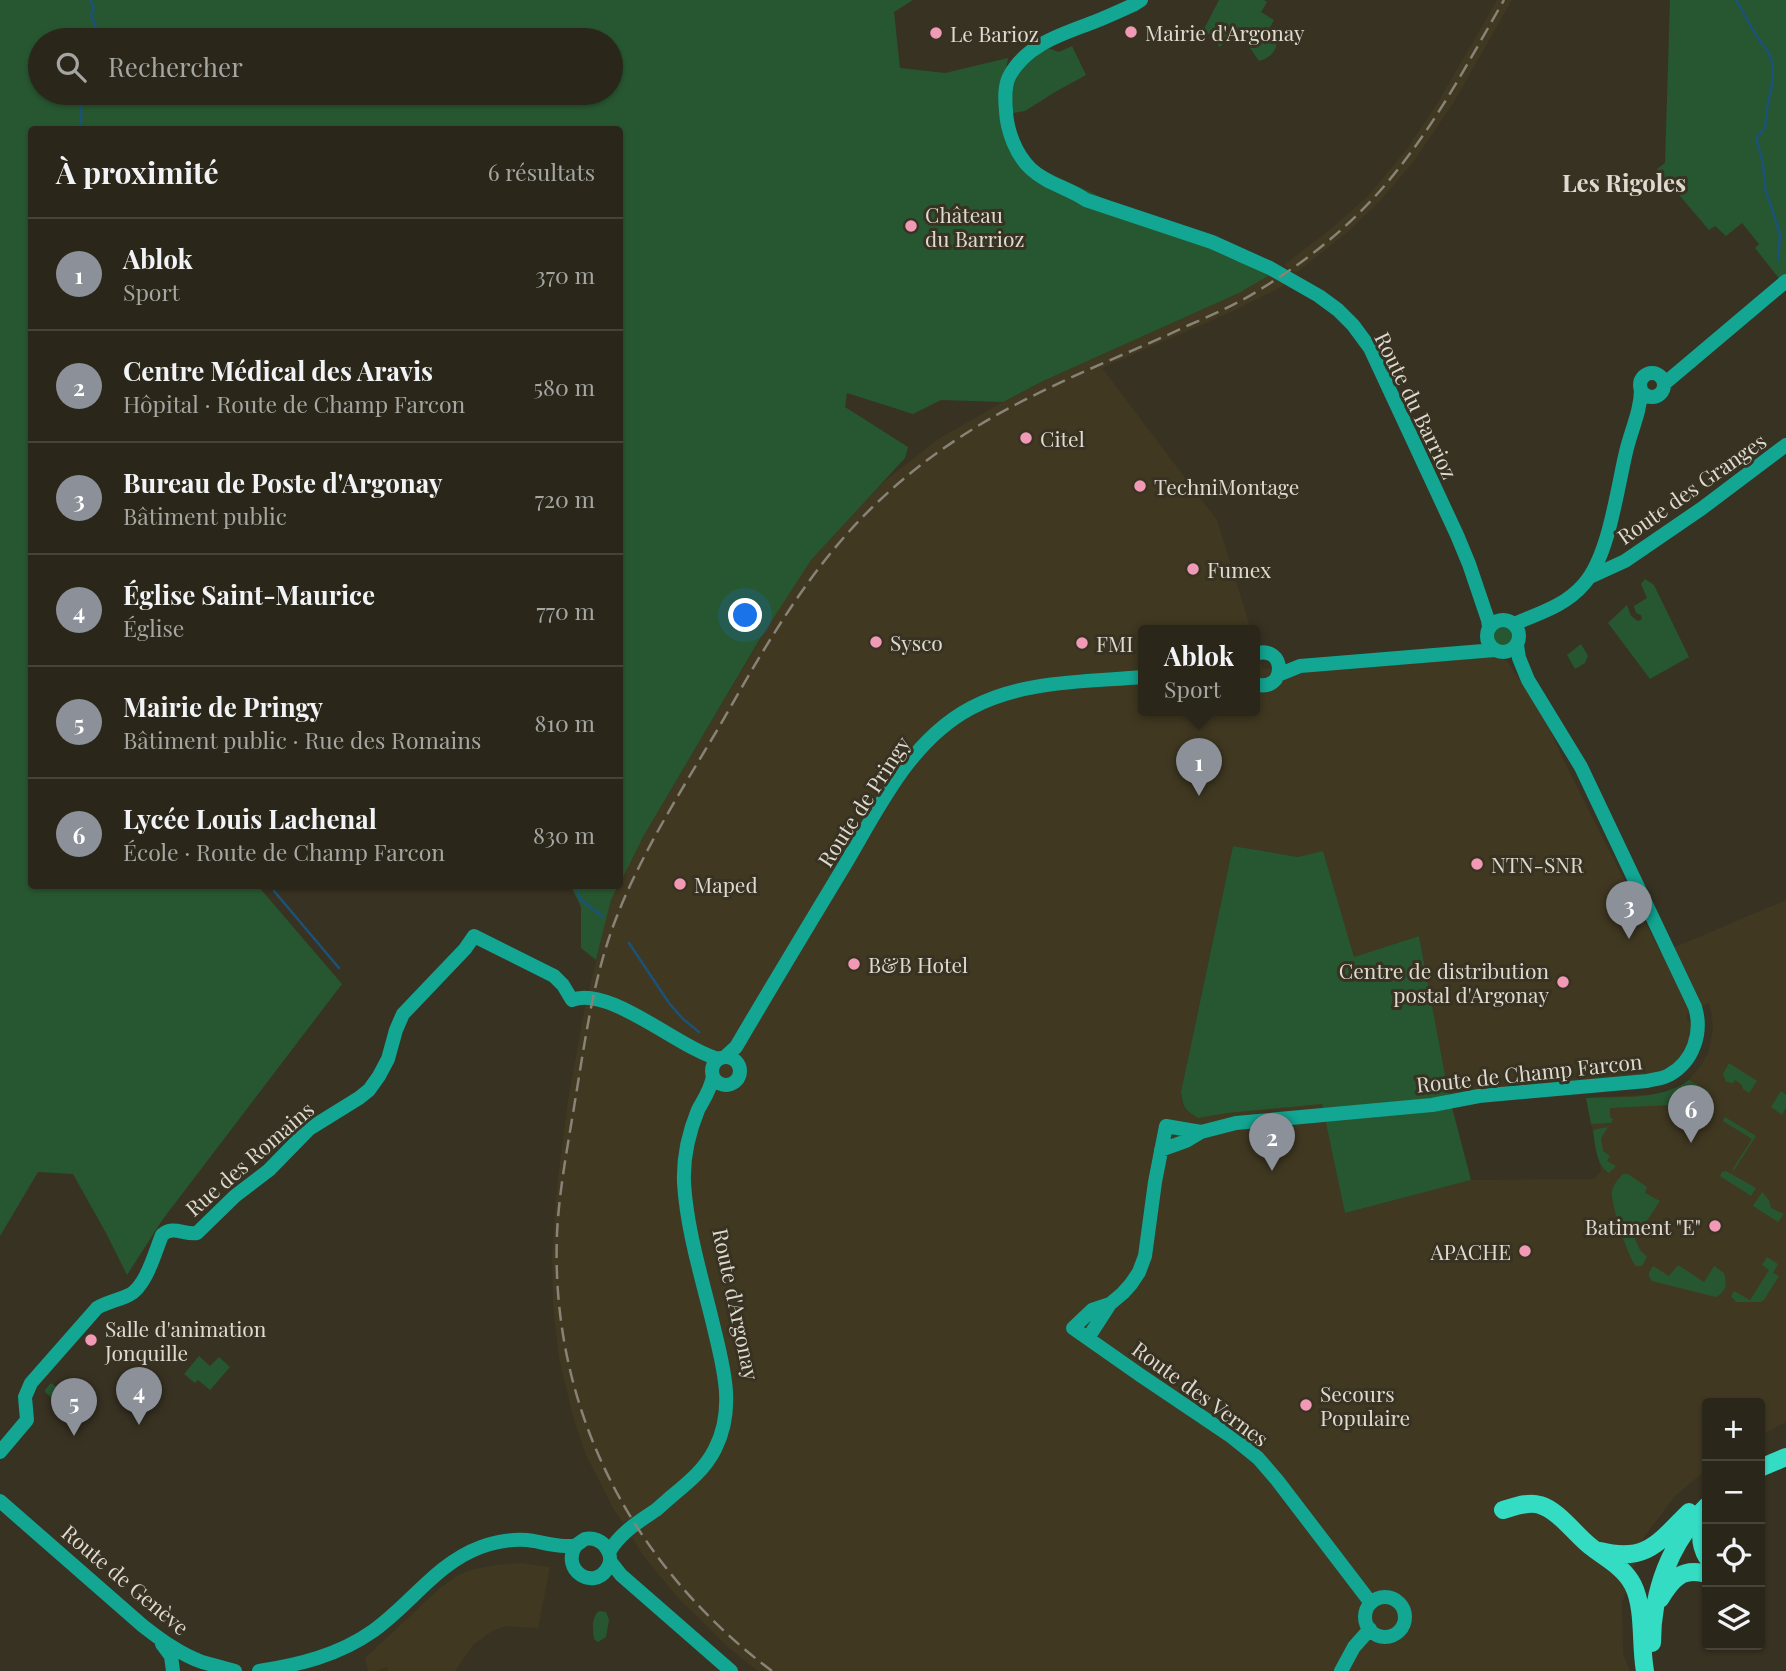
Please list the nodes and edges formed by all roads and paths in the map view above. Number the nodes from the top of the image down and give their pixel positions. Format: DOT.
graph roads {
  1 [pos="1141,0"];
  2 [pos="1786,281"];
  3 [pos="1662,379"];
  4 [pos="1648,393"];
  5 [pos="1786,446"];
  6 [pos="1600,557"];
  7 [pos="1469,564"];
  8 [pos="1620,564"];
  9 [pos="1590,577"];
  10 [pos="1513,631"];
  11 [pos="1493,642"];
  12 [pos="1260,653"];
  13 [pos="1278,668"];
  14 [pos="1138,677"];
  15 [pos="1528,680"];
  16 [pos="1260,685"];
  17 [pos="724,1065"];
  18 [pos="1201,1132"];
  19 [pos="1161,1150"];
  20 [pos="1110,1304"];
  21 [pos="1088,1338"];
  22 [pos="1786,1447"];
  23 [pos="0,1452"];
  24 [pos="1765,1457"];
  25 [pos="1786,1457"];
  26 [pos="1765,1466"];
  27 [pos="0,1501"];
  28 [pos="1702,1506"];
  29 [pos="1702,1506"];
  30 [pos="1702,1509"];
  31 [pos="1503,1510"];
  32 [pos="631,1527"];
  33 [pos="1702,1528"];
  34 [pos="599,1541"];
  35 [pos="576,1545"];
  36 [pos="1702,1548"];
  37 [pos="1597,1551"];
  38 [pos="609,1556"];
  39 [pos="572,1564"];
  40 [pos="1702,1573"];
  41 [pos="599,1576"];
  42 [pos="647,1597"];
  43 [pos="1371,1603"];
  44 [pos="1655,1608"];
  45 [pos="1370,1629"];
  46 [pos="157,1637"];
  47 [pos="1642,1642"];
  48 [pos="196,1665"];
  49 [pos="173,1671"];
  50 [pos="235,1671"];
  51 [pos="259,1671"];
  52 [pos="302,1671"];
  53 [pos="731,1671"];
  54 [pos="1341,1671"];
  55 [pos="1645,1671"];
  56 [pos="1655,1671"];
  1 -- 7 [label="street, Route du Barrioz"];
  2 -- 3 [label="street"];
  3 -- 4 [label="street"];
  3 -- 4 [label="street"];
  4 -- 6 [label="street"];
  5 -- 8 [label="street, Route des Granges"];
  6 -- 8 [label="street, Route des Granges"];
  6 -- 9 [label="street"];
  7 -- 10 [label="street, Route du Barrioz"];
  7 -- 11 [label="street, Route du Barrioz"];
  8 -- 9 [label="street, Route des Granges"];
  9 -- 10 [label="street"];
  10 -- 11 [label="street"];
  10 -- 11 [label="street"];
  10 -- 15 [label="street, Route de Champ Farcon"];
  11 -- 13 [label="street"];
  11 -- 15 [label="street, Route de Champ Farcon"];
  12 -- 13 [label="street"];
  13 -- 16 [label="street"];
  14 -- 17 [label="street, Route de Pringy"];
  15 -- 18 [label="street, Route de Champ Farcon"];
  17 -- 23 [label="street, Rue des Romains"];
  17 -- 32 [label="street, Route d'Argonay"];
  18 -- 19 [label="street, Route de Champ Farcon"];
  18 -- 19 [label="street, Route de Champ Farcon"];
  19 -- 20 [label="street"];
  20 -- 21 [label="street"];
  20 -- 21 [label="street, Route des Vernes"];
  21 -- 43 [label="street, Route des Vernes"];
  22 -- 24 [label="highway"];
  25 -- 26 [label="highway"];
  27 -- 46 [label="street, Route de Genève"];
  28 -- 37 [label="highway"];
  29 -- 47 [label="highway"];
  30 -- 44 [label="highway"];
  31 -- 37 [label="highway"];
  32 -- 34 [label="street, Route d'Argonay"];
  32 -- 38 [label="street, Route d'Argonay"];
  33 -- 36 [label="highway"];
  34 -- 35 [label="street"];
  34 -- 38 [label="street"];
  35 -- 39 [label="street"];
  35 -- 51 [label="street"];
  37 -- 47 [label="highway"];
  38 -- 41 [label="street"];
  38 -- 42 [label="street"];
  39 -- 41 [label="street"];
  39 -- 52 [label="street"];
  40 -- 44 [label="highway"];
  41 -- 42 [label="street"];
  42 -- 53 [label="street"];
  43 -- 45 [label="street"];
  43 -- 45 [label="street"];
  44 -- 56 [label="highway"];
  45 -- 54 [label="street"];
  46 -- 48 [label="street, Route de Genève"];
  46 -- 49 [label="street"];
  47 -- 55 [label="highway"];
  48 -- 49 [label="street"];
  48 -- 50 [label="street, Route de Genève"];
}
